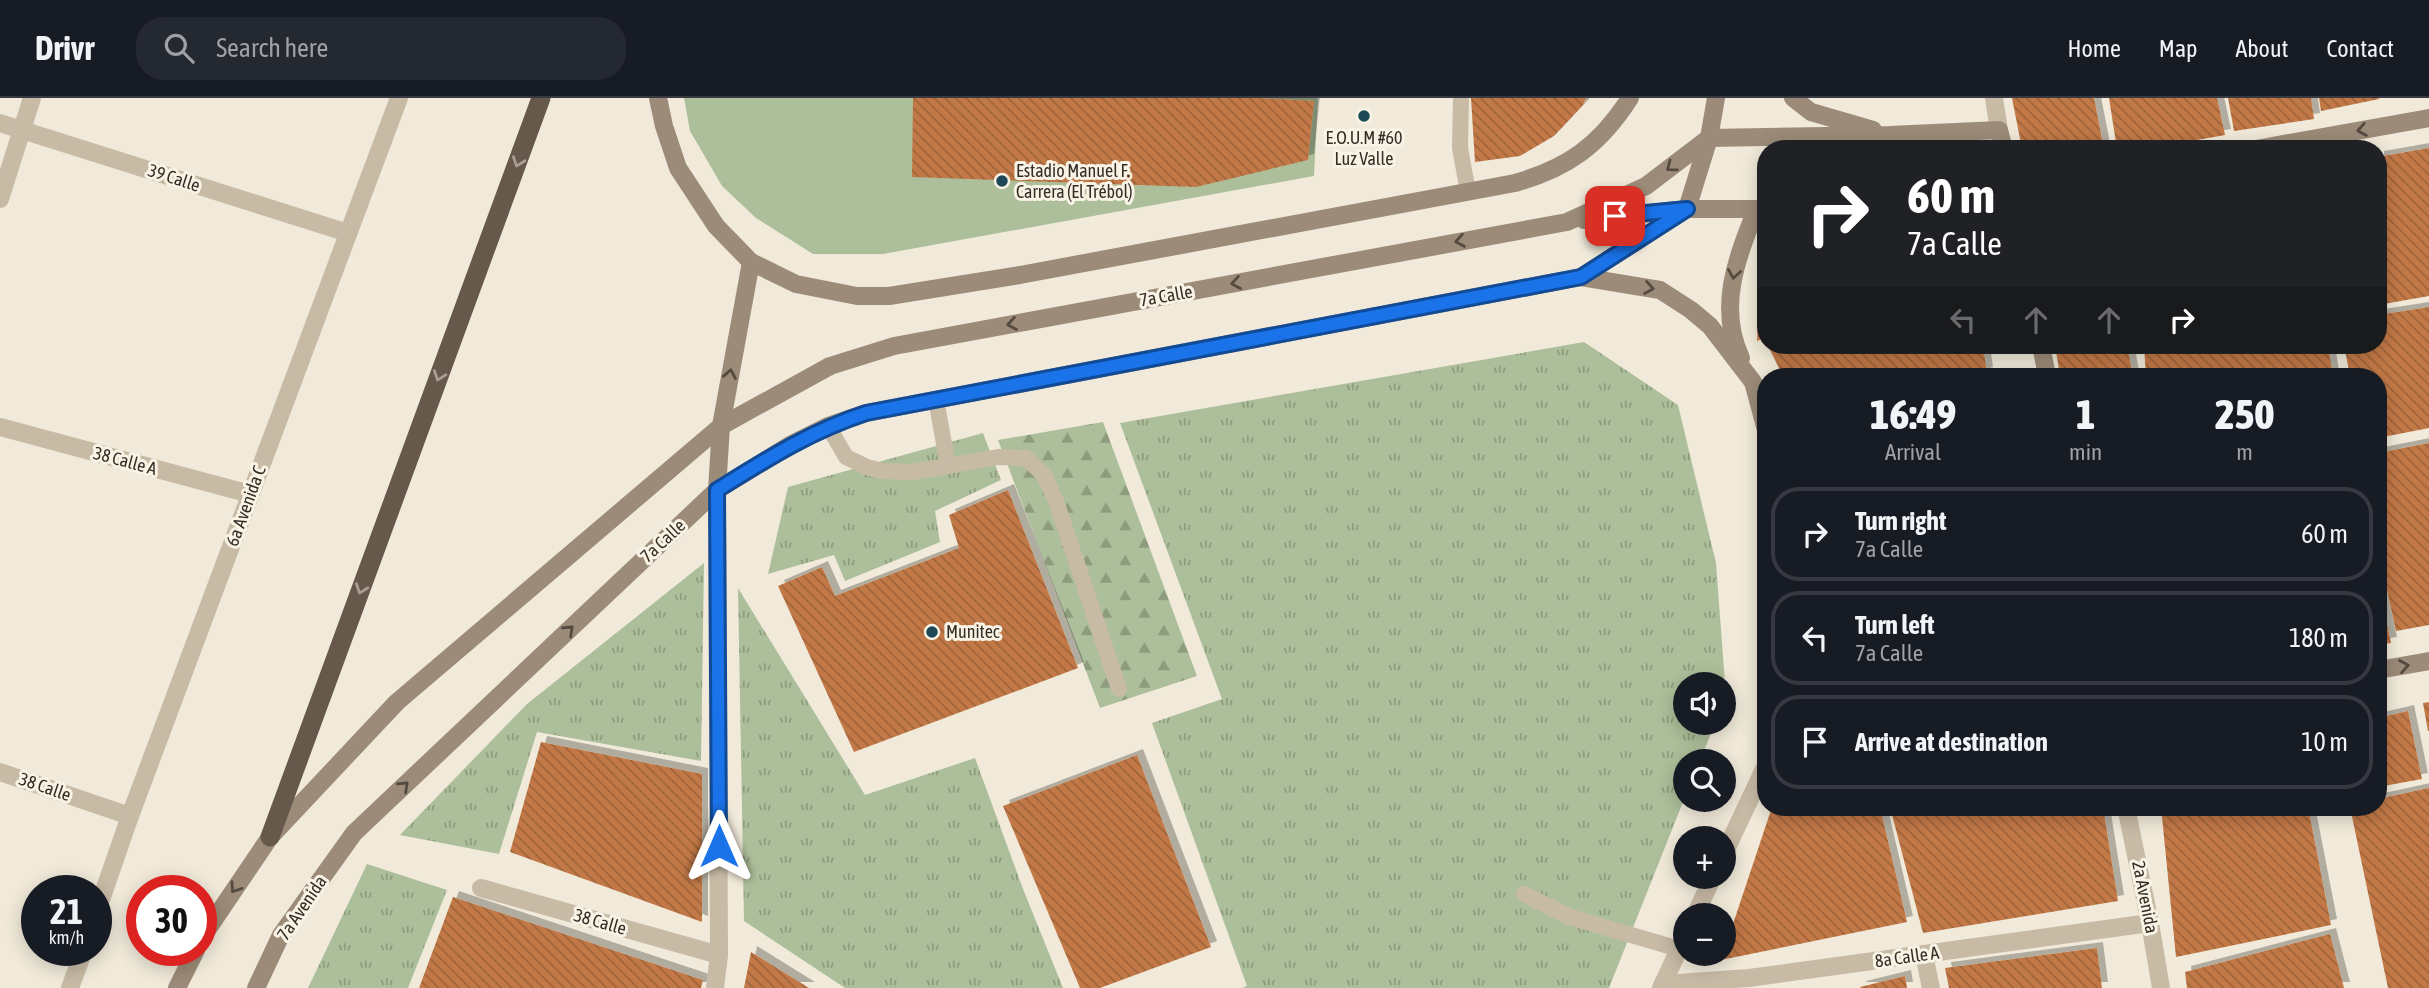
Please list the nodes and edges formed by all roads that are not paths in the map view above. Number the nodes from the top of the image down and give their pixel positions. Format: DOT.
graph roads {
  1 [pos="32,98"];
  2 [pos="398,98"];
  3 [pos="541,98"];
  4 [pos="658,98"];
  5 [pos="1461,98"];
  6 [pos="1630,98"];
  7 [pos="1716,98"];
  8 [pos="1793,98"];
  9 [pos="1994,98"];
  10 [pos="2429,118"];
  11 [pos="0,123"];
  12 [pos="21,130"];
  13 [pos="2000,130"];
  14 [pos="1890,135"];
  15 [pos="1709,138"];
  16 [pos="2002,140"];
  17 [pos="2306,140"];
  18 [pos="1468,192"];
  19 [pos="0,199"];
  20 [pos="1687,209"];
  21 [pos="1757,209"];
  22 [pos="1757,217"];
  23 [pos="1567,222"];
  24 [pos="348,233"];
  25 [pos="751,262"];
  26 [pos="1581,277"];
  27 [pos="1753,382"];
  28 [pos="1757,397"];
  29 [pos="936,399"];
  30 [pos="721,426"];
  31 [pos="828,426"];
  32 [pos="0,427"];
  33 [pos="948,466"];
  34 [pos="717,490"];
  35 [pos="250,494"];
  36 [pos="2429,661"];
  37 [pos="2387,668"];
  38 [pos="1119,689"];
  39 [pos="0,772"];
  40 [pos="1757,784"];
  41 [pos="130,816"];
  42 [pos="2128,816"];
  43 [pos="1736,829"];
  44 [pos="354,833"];
  45 [pos="270,836"];
  46 [pos="110,875"];
  47 [pos="481,888"];
  48 [pos="1524,894"];
  49 [pos="217,915"];
  50 [pos="2150,923"];
  51 [pos="1673,940"];
  52 [pos="719,955"];
  53 [pos="1924,955"];
  54 [pos="1673,962"];
  55 [pos="79,966"];
  56 [pos="187,966"];
  57 [pos="1662,986"];
  58 [pos="71,988"];
  59 [pos="177,988"];
  60 [pos="256,988"];
  61 [pos="715,988"];
  62 [pos="1931,988"];
  63 [pos="2161,988"];
  1 -- 12 [label="street"];
  2 -- 24 [label="street, 6a Avenida C"];
  3 -- 45 [label="highway, one-way"];
  4 -- 25 [label="main road"];
  5 -- 18 [label="lane"];
  6 -- 18 [label="main road"];
  7 -- 15 [label="main road"];
  8 -- 14 [label="main road"];
  9 -- 13 [label="street"];
  10 -- 17 [label="main road, one-way"];
  11 -- 12 [label="street, 39 Calle"];
  12 -- 19 [label="street"];
  12 -- 24 [label="street, 39 Calle"];
  13 -- 14 [label="main road"];
  13 -- 16 [label="main road"];
  14 -- 15 [label="main road"];
  15 -- 20 [label="main road"];
  15 -- 23 [label="main road, 7a Calle, one-way"];
  18 -- 25 [label="main road"];
  20 -- 21 [label="main road, 7a Calle"];
  20 -- 23 [label="main road, 7a Calle"];
  20 -- 26 [label="main road, 7a Calle"];
  22 -- 27 [label="main road, one-way"];
  23 -- 30 [label="main road, 7a Calle, one-way"];
  24 -- 35 [label="street, 6a Avenida C"];
  30 -- 25 [label="main road, one-way"];
  26 -- 27 [label="main road, one-way"];
  26 -- 29 [label="main road, 7a Calle"];
  27 -- 28 [label="main road"];
  29 -- 31 [label="main road, 7a Calle"];
  29 -- 33 [label="lane"];
  30 -- 34 [label="main road"];
  30 -- 45 [label="main road, 7a Calle"];
  31 -- 33 [label="lane"];
  31 -- 34 [label="main road, 7a Calle"];
  32 -- 35 [label="street, 38 Calle A"];
  33 -- 38 [label="lane"];
  44 -- 34 [label="main road, 7a Calle, one-way"];
  34 -- 52 [label="street"];
  35 -- 41 [label="street, 6a Avenida C"];
  37 -- 36 [label="main road, one-way"];
  39 -- 41 [label="street, 38 Calle"];
  40 -- 43 [label="street"];
  41 -- 46 [label="street, 6a Avenida C"];
  42 -- 50 [label="street, 2a Avenida"];
  44 -- 60 [label="main road, 7a Avenida"];
  45 -- 49 [label="main road, one-way"];
  47 -- 52 [label="street, 38 Calle"];
  48 -- 51 [label="lane"];
  50 -- 53 [label="street, 8a Calle A"];
  50 -- 63 [label="street, 2a Avenida"];
  52 -- 61 [label="street"];
  53 -- 57 [label="street, 8a Calle A"];
  53 -- 62 [label="street"];
  54 -- 57 [label="street"];
  55 -- 58 [label="street"];
  56 -- 59 [label="main road"];
}
